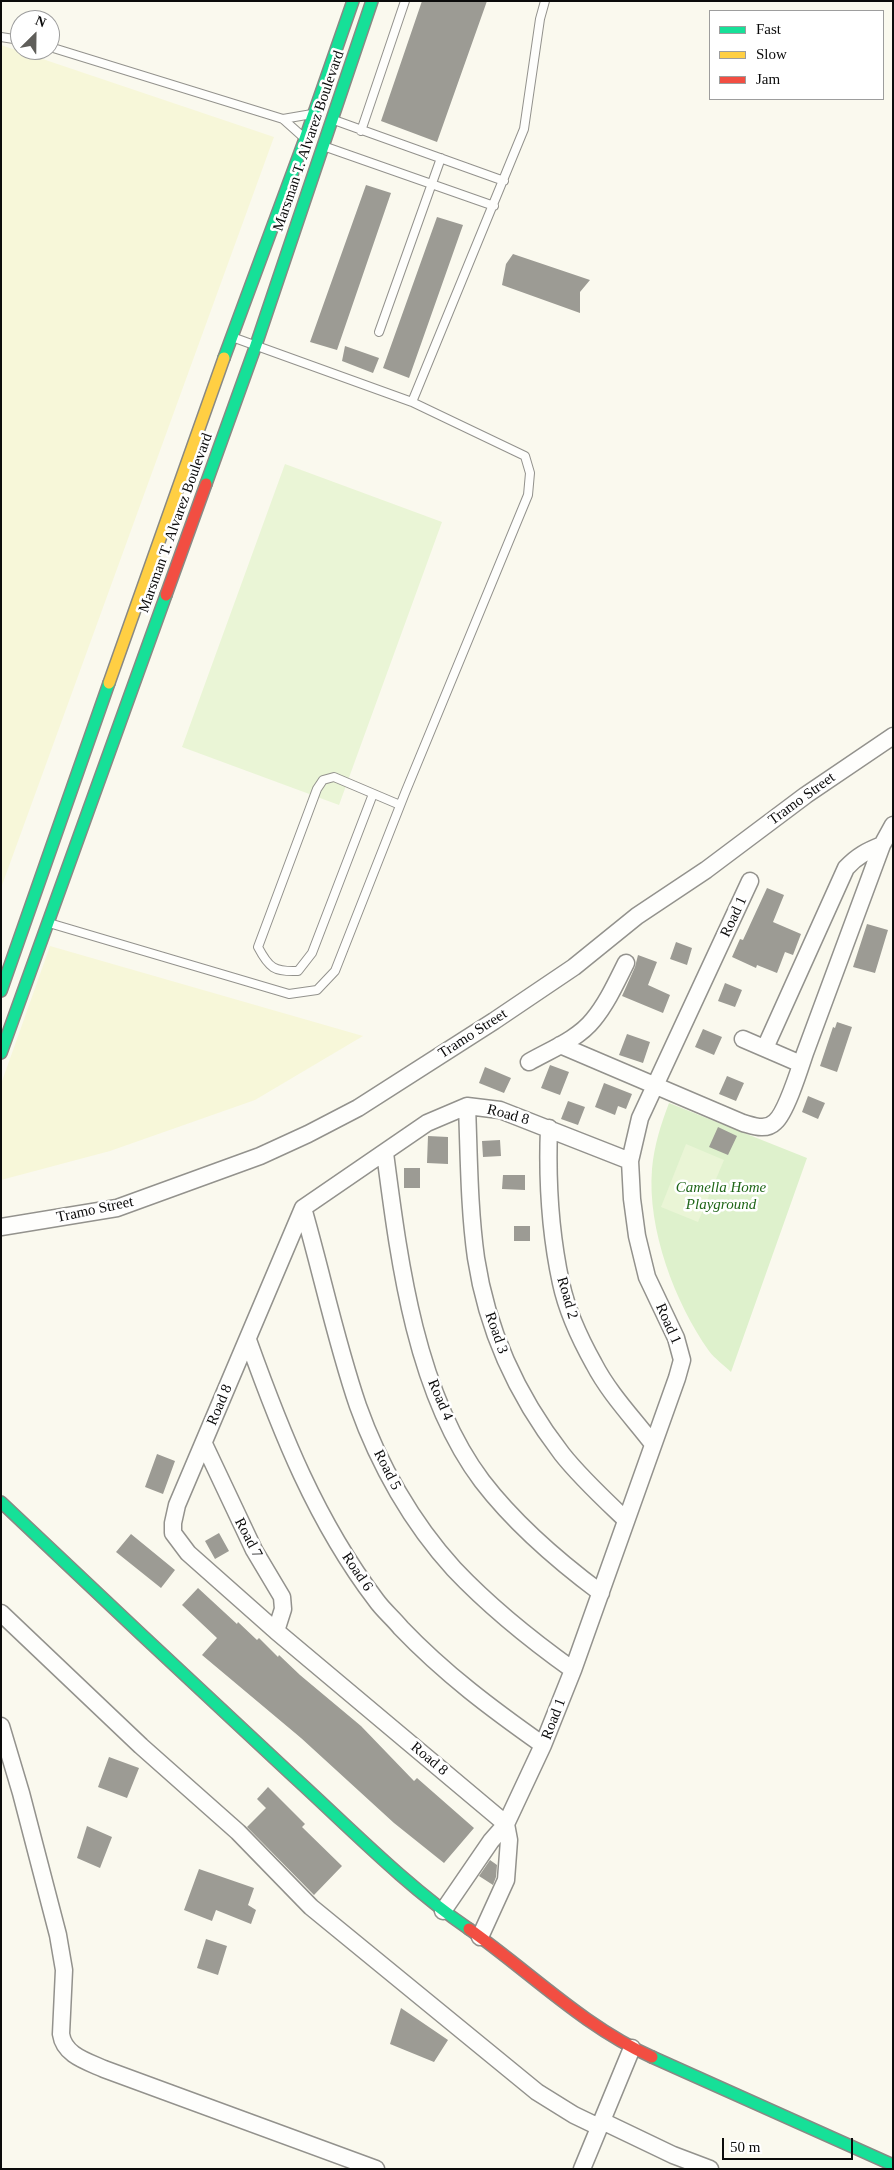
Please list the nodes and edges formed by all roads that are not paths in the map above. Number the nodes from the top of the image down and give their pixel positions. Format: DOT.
graph roads {
  1 [pos="353,1"];
  2 [pos="372,1"];
  3 [pos="405,1"];
  4 [pos="545,1"];
  5 [pos="60,50"];
  6 [pos="315,113"];
  7 [pos="283,119"];
  8 [pos="332,119"];
  9 [pos="361,131"];
  10 [pos="306,140"];
  11 [pos="322,146"];
  12 [pos="441,158"];
  13 [pos="504,181"];
  14 [pos="432,184"];
  15 [pos="494,206"];
  16 [pos="379,332"];
  17 [pos="231,337"];
  18 [pos="256,345"];
  19 [pos="412,402"];
  20 [pos="893,736"];
  21 [pos="373,794"];
  22 [pos="400,805"];
  23 [pos="893,825"];
  24 [pos="882,846"];
  25 [pos="750,881"];
  26 [pos="38,918"];
  27 [pos="626,963"];
  28 [pos="1,991"];
  29 [pos="743,1039"];
  30 [pos="560,1045"];
  31 [pos="765,1048"];
  32 [pos="1,1053"];
  33 [pos="529,1062"];
  34 [pos="801,1064"];
  35 [pos="656,1087"];
  36 [pos="467,1106"];
  37 [pos="549,1128"];
  38 [pos="385,1153"];
  39 [pos="630,1161"];
  40 [pos="304,1208"];
  41 [pos="1,1227"];
  42 [pos="248,1340"];
  43 [pos="204,1444"];
  44 [pos="653,1444"];
  45 [pos="1,1502"];
  46 [pos="626,1520"];
  47 [pos="601,1593"];
  48 [pos="1,1613"];
  49 [pos="276,1631"];
  50 [pos="573,1670"];
  51 [pos="1,1726"];
  52 [pos="544,1746"];
  53 [pos="506,1824"];
  54 [pos="444,1911"];
  55 [pos="480,1937"];
  56 [pos="632,2048"];
  57 [pos="601,2124"];
  58 [pos="893,2165"];
  59 [pos="376,2169"];
  60 [pos="582,2169"];
  61 [pos="710,2169"];
  1 -- 6 [label="street, Marsman T. Alvarez Boulevard"];
  2 -- 8 [label="street, Marsman T. Alvarez Boulevard"];
  3 -- 9 [label="lane"];
  4 -- 13 [label="lane"];
  5 -- 7 [label="lane"];
  6 -- 7 [label="lane"];
  6 -- 8 [label="lane"];
  6 -- 10 [label="street, Marsman T. Alvarez Boulevard"];
  7 -- 10 [label="lane"];
  8 -- 9 [label="lane"];
  8 -- 11 [label="street, Marsman T. Alvarez Boulevard"];
  9 -- 12 [label="lane"];
  10 -- 11 [label="lane"];
  10 -- 17 [label="street, Marsman T. Alvarez Boulevard"];
  11 -- 14 [label="lane"];
  11 -- 18 [label="street, Marsman T. Alvarez Boulevard"];
  12 -- 13 [label="lane"];
  12 -- 14 [label="lane"];
  13 -- 15 [label="lane"];
  14 -- 15 [label="lane"];
  14 -- 16 [label="lane"];
  15 -- 19 [label="lane"];
  17 -- 18 [label="lane"];
  17 -- 26 [label="street, Marsman T. Alvarez Boulevard"];
  18 -- 19 [label="lane"];
  18 -- 26 [label="street, Marsman T. Alvarez Boulevard"];
  19 -- 22 [label="lane"];
  20 -- 41 [label="street, Tramo Street"];
  21 -- 21 [label="lane"];
  21 -- 22 [label="lane"];
  22 -- 26 [label="lane"];
  23 -- 24 [label="street"];
  24 -- 31 [label="street"];
  24 -- 34 [label="street"];
  25 -- 35 [label="street, Road 1"];
  26 -- 28 [label="street, Marsman T. Alvarez Boulevard"];
  26 -- 32 [label="street, Marsman T. Alvarez Boulevard"];
  27 -- 30 [label="street"];
  29 -- 31 [label="street"];
  30 -- 33 [label="street"];
  30 -- 35 [label="street"];
  31 -- 34 [label="street"];
  34 -- 35 [label="street"];
  35 -- 39 [label="street, Road 1"];
  36 -- 37 [label="street, Road 8"];
  36 -- 38 [label="street, Road 8"];
  36 -- 46 [label="street, Road 3"];
  37 -- 39 [label="street, Road 8"];
  37 -- 44 [label="street, Road 2"];
  38 -- 40 [label="street, Road 8"];
  38 -- 47 [label="street, Road 4"];
  39 -- 44 [label="street, Road 1"];
  40 -- 42 [label="street, Road 8"];
  40 -- 50 [label="street, Road 5"];
  42 -- 43 [label="street, Road 8"];
  42 -- 52 [label="street, Road 6"];
  43 -- 49 [label="street, Road 7"];
  43 -- 49 [label="street, Road 8"];
  44 -- 46 [label="street, Road 1"];
  45 -- 54 [label="street"];
  46 -- 47 [label="street, Road 1"];
  47 -- 50 [label="street, Road 1"];
  48 -- 57 [label="street"];
  49 -- 53 [label="street, Road 8"];
  50 -- 52 [label="street, Road 1"];
  51 -- 59 [label="street"];
  52 -- 53 [label="street, Road 1"];
  53 -- 54 [label="street, Road 1"];
  53 -- 55 [label="street"];
  54 -- 55 [label="street"];
  55 -- 56 [label="street"];
  56 -- 57 [label="street"];
  56 -- 58 [label="street"];
  57 -- 60 [label="street"];
  57 -- 61 [label="street"];
}
